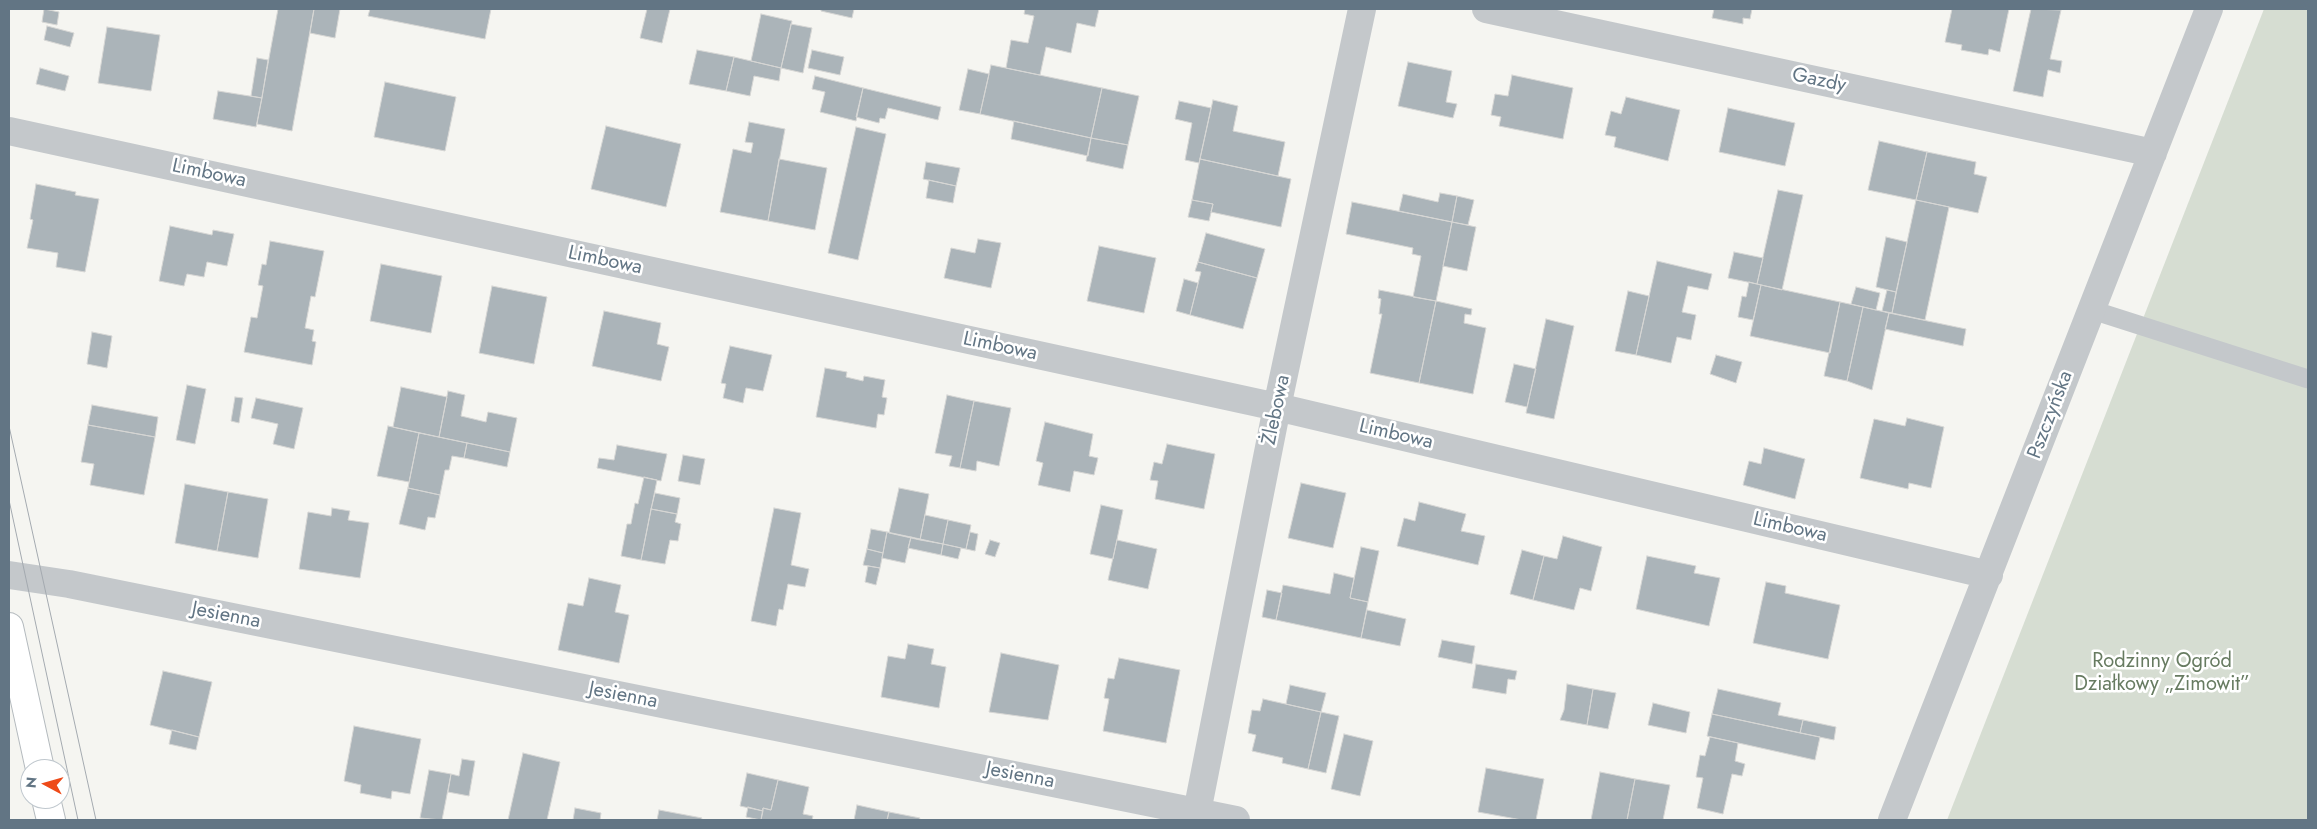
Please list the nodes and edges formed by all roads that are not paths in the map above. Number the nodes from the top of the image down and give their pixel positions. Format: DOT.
graph roads {
  1 [pos="1362,9"];
  2 [pos="1486,9"];
  3 [pos="2209,9"];
  4 [pos="9,131"];
  5 [pos="2153,153"];
  6 [pos="2092,310"];
  7 [pos="2308,379"];
  8 [pos="1277,407"];
  9 [pos="9,575"];
  10 [pos="1989,575"];
  11 [pos="9,627"];
  12 [pos="38,759"];
  13 [pos="1197,812"];
  14 [pos="1236,820"];
  15 [pos="1892,820"];
  1 -- 8 [label="street, Żlebowa"];
  2 -- 5 [label="street, Gazdy"];
  3 -- 5 [label="street, Pszczyńska"];
  4 -- 8 [label="street, Limbowa"];
  5 -- 6 [label="street, Pszczyńska"];
  6 -- 7 [label="lane"];
  6 -- 10 [label="street, Pszczyńska"];
  8 -- 10 [label="street, Limbowa"];
  8 -- 13 [label="street, Żlebowa"];
  9 -- 13 [label="street, Jesienna"];
  10 -- 15 [label="street, Pszczyńska"];
  11 -- 12 [label="street"];
  13 -- 14 [label="street, Jesienna"];
}
